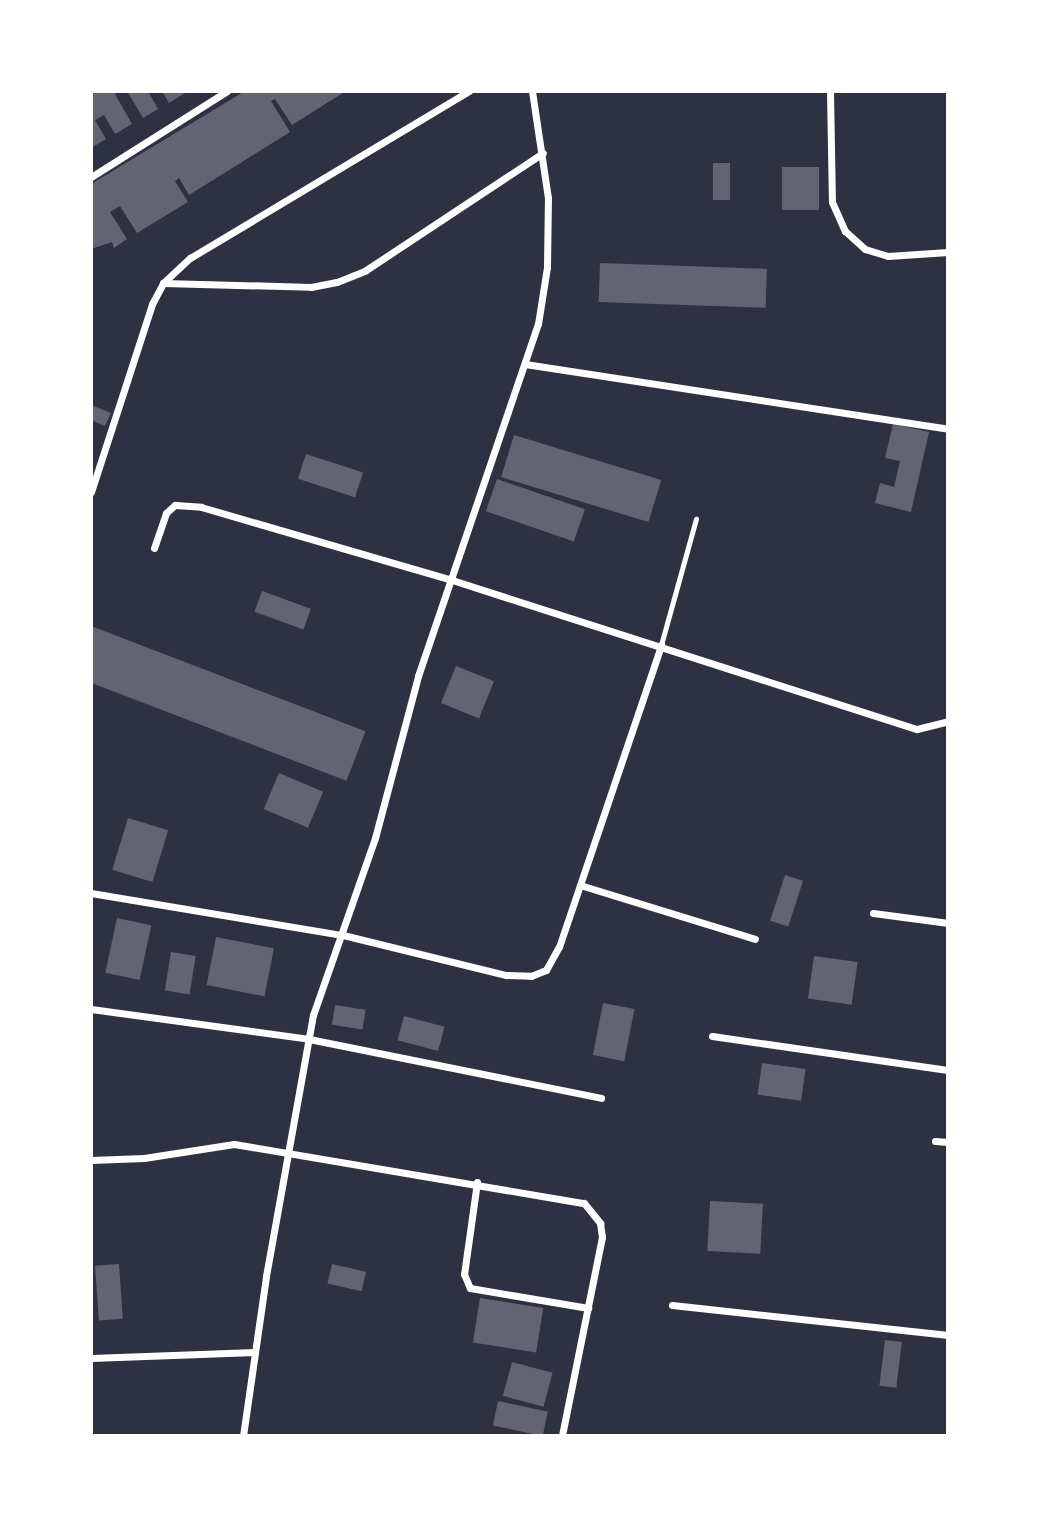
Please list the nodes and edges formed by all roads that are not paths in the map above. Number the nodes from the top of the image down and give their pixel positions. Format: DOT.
graph roads {
  1 [pos="227,91"];
  2 [pos="469,91"];
  3 [pos="532,91"];
  4 [pos="830,91"];
  5 [pos="543,153"];
  6 [pos="91,177"];
  7 [pos="948,252"];
  8 [pos="163,283"];
  9 [pos="525,364"];
  10 [pos="948,429"];
  11 [pos="91,492"];
  12 [pos="696,519"];
  13 [pos="154,548"];
  14 [pos="452,580"];
  15 [pos="661,645"];
  16 [pos="948,721"];
  17 [pos="580,885"];
  18 [pos="91,893"];
  19 [pos="873,913"];
  20 [pos="948,923"];
  21 [pos="343,935"];
  22 [pos="755,939"];
  23 [pos="91,1009"];
  24 [pos="712,1035"];
  25 [pos="309,1039"];
  26 [pos="948,1070"];
  27 [pos="601,1098"];
  28 [pos="935,1141"];
  29 [pos="948,1142"];
  30 [pos="289,1151"];
  31 [pos="91,1160"];
  32 [pos="477,1182"];
  33 [pos="672,1305"];
  34 [pos="588,1308"];
  35 [pos="948,1335"];
  36 [pos="255,1352"];
  37 [pos="91,1358"];
  38 [pos="243,1436"];
  39 [pos="562,1436"];
  1 -- 6 [label="street"];
  2 -- 8 [label="street"];
  3 -- 5 [label="street"];
  4 -- 7 [label="street"];
  5 -- 8 [label="street"];
  5 -- 9 [label="street"];
  8 -- 11 [label="street"];
  9 -- 10 [label="street"];
  9 -- 14 [label="street"];
  12 -- 15 [label="lane"];
  13 -- 14 [label="street"];
  14 -- 15 [label="street"];
  14 -- 21 [label="street"];
  15 -- 16 [label="street"];
  15 -- 17 [label="street"];
  17 -- 21 [label="street"];
  17 -- 22 [label="street"];
  18 -- 21 [label="street"];
  19 -- 20 [label="street"];
  21 -- 25 [label="street"];
  23 -- 25 [label="street"];
  24 -- 26 [label="street"];
  25 -- 27 [label="street"];
  25 -- 30 [label="street"];
  28 -- 29 [label="street"];
  30 -- 31 [label="street"];
  30 -- 32 [label="street"];
  30 -- 36 [label="street"];
  32 -- 34 [label="street"];
  32 -- 34 [label="street"];
  33 -- 35 [label="street"];
  34 -- 39 [label="street"];
  36 -- 37 [label="street"];
  36 -- 38 [label="street"];
}
